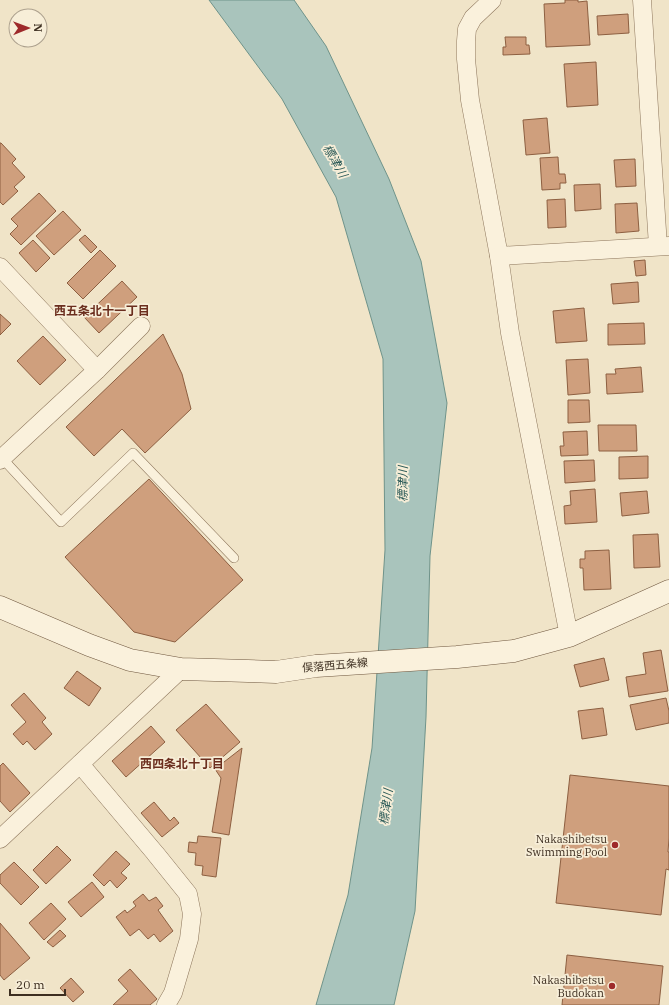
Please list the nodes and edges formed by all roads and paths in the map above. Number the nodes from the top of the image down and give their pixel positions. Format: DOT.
graph roads {
  1 [pos="492,0"];
  2 [pos="642,0"];
  3 [pos="664,246"];
  4 [pos="499,256"];
  5 [pos="0,267"];
  6 [pos="141,326"];
  7 [pos="97,370"];
  8 [pos="1,459"];
  9 [pos="234,558"];
  10 [pos="669,591"];
  11 [pos="0,607"];
  12 [pos="569,636"];
  13 [pos="181,669"];
  14 [pos="80,764"];
  15 [pos="0,839"];
  16 [pos="166,1005"];
  1 -- 4 [label="street"];
  2 -- 3 [label="street"];
  3 -- 4 [label="street"];
  4 -- 12 [label="street"];
  5 -- 7 [label="street"];
  6 -- 7 [label="street"];
  7 -- 8 [label="street"];
  8 -- 9 [label="lane"];
  10 -- 12 [label="main road, 俣落西五条線"];
  11 -- 13 [label="main road, 俣落西五条線"];
  12 -- 13 [label="main road, 俣落西五条線"];
  13 -- 14 [label="street"];
  14 -- 15 [label="street"];
  14 -- 16 [label="street"];
}
